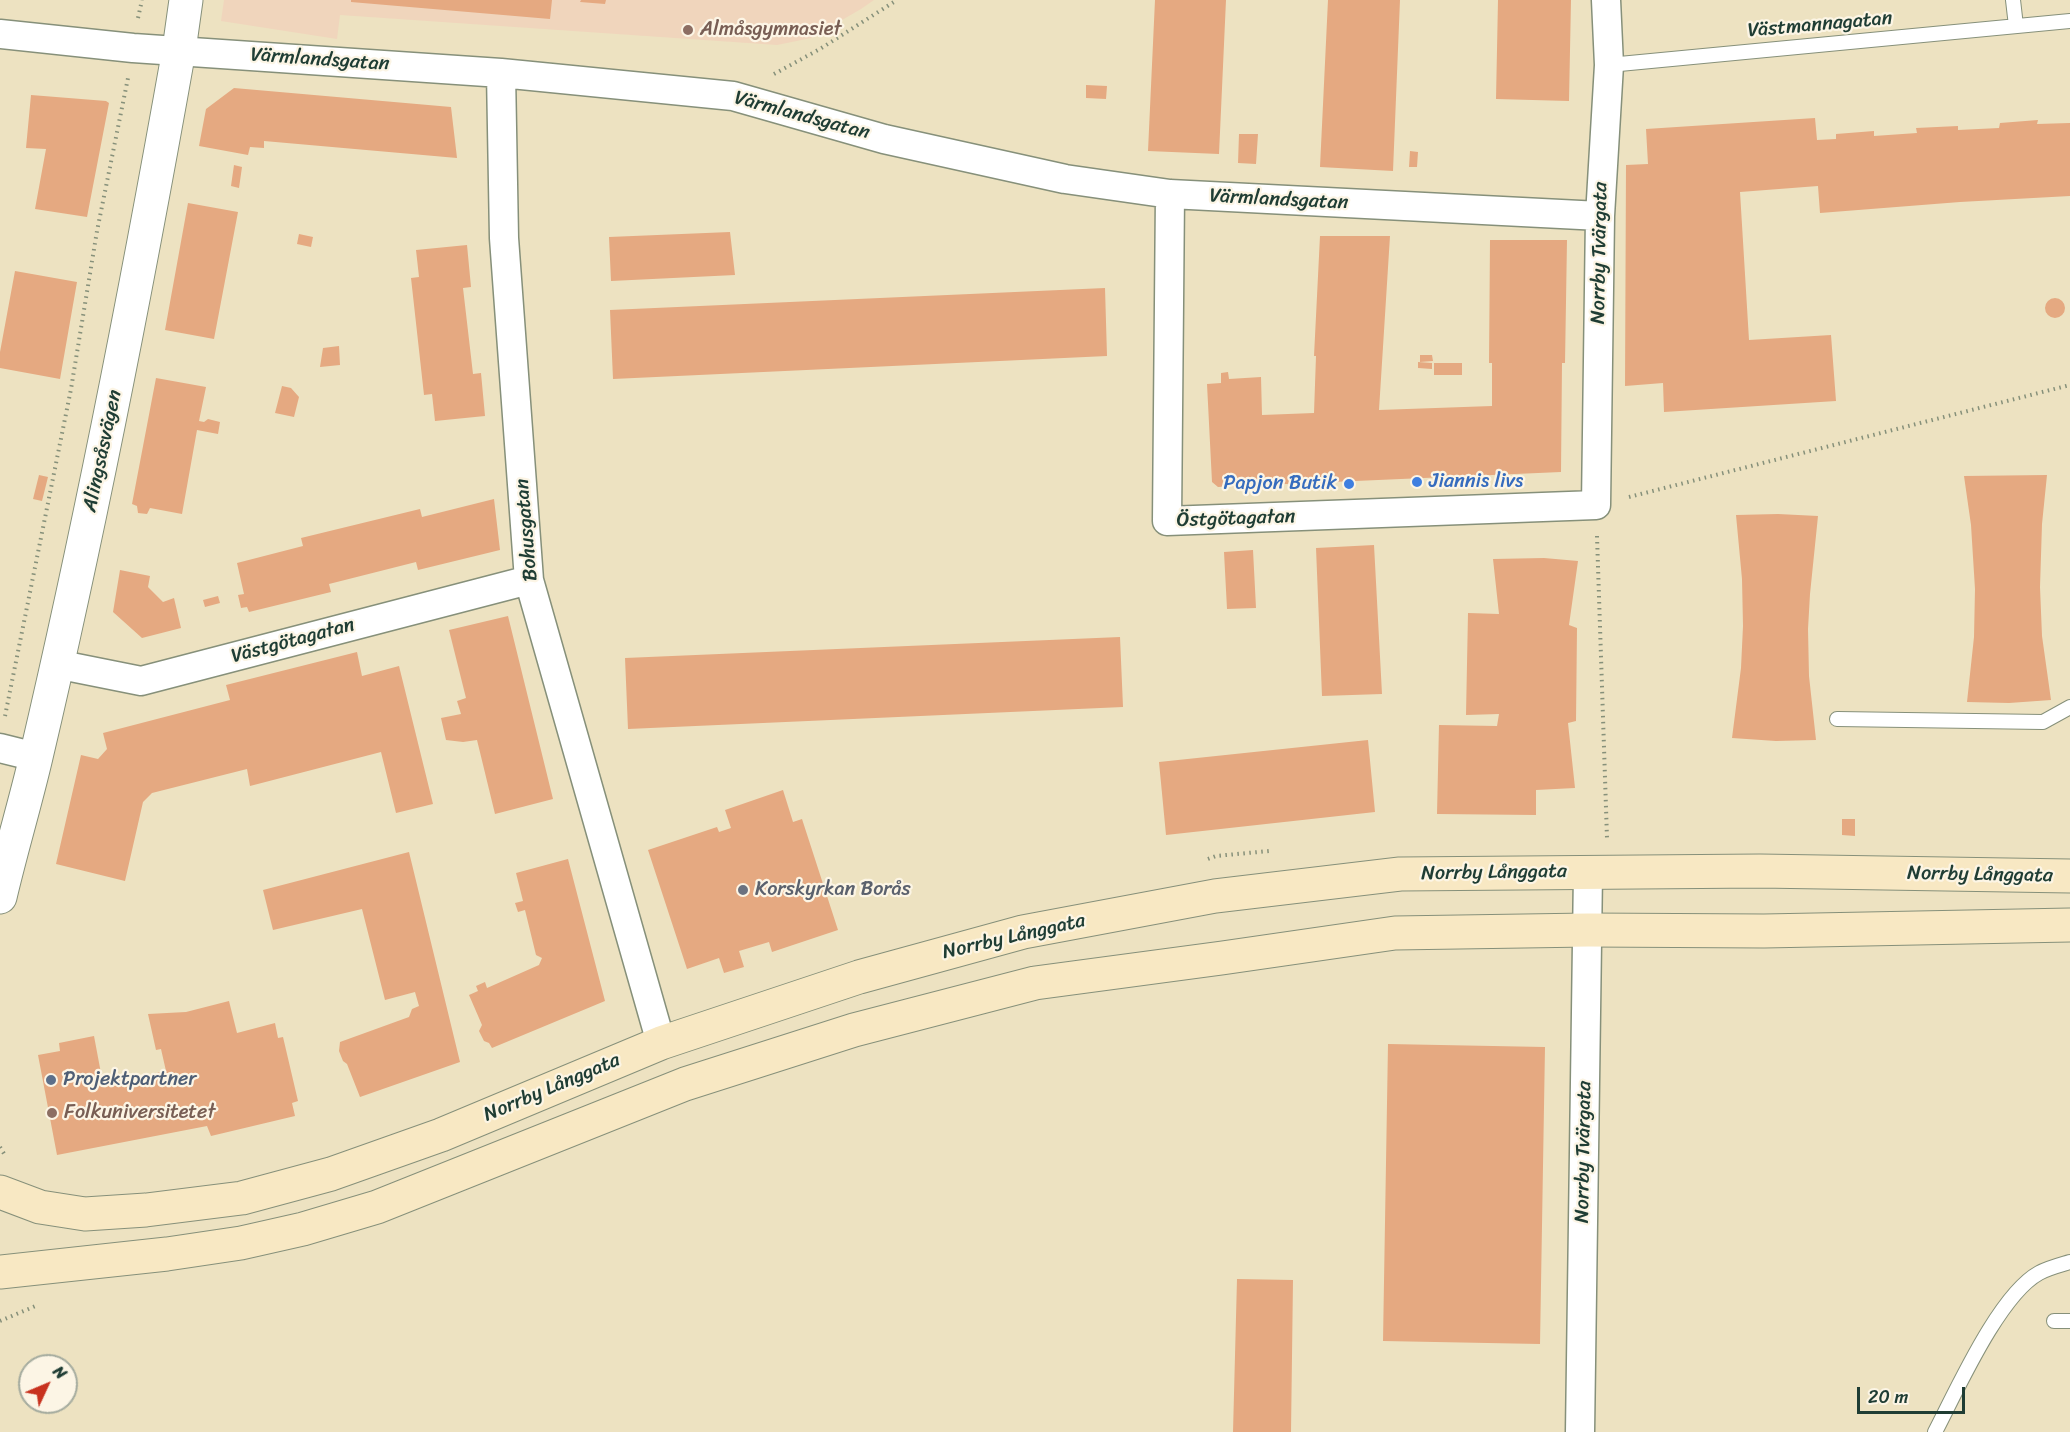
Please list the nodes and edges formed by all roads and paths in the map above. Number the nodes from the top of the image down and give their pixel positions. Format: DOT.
graph roads {
  1 [pos="141,0"];
  2 [pos="186,0"];
  3 [pos="897,0"];
  4 [pos="1606,0"];
  5 [pos="2013,0"];
  6 [pos="2070,21"];
  7 [pos="2016,26"];
  8 [pos="0,34"];
  9 [pos="133,48"];
  10 [pos="179,50"];
  11 [pos="1609,65"];
  12 [pos="501,73"];
  13 [pos="734,96"];
  14 [pos="1170,194"];
  15 [pos="1600,216"];
  16 [pos="2070,385"];
  17 [pos="1596,506"];
  18 [pos="529,580"];
  19 [pos="56,664"];
  20 [pos="2070,707"];
  21 [pos="5,717"];
  22 [pos="1837,719"];
  23 [pos="0,748"];
  24 [pos="36,757"];
  25 [pos="1607,842"];
  26 [pos="1588,872"];
  27 [pos="2070,876"];
  28 [pos="0,897"];
  29 [pos="2070,925"];
  30 [pos="1588,930"];
  31 [pos="661,1042"];
  32 [pos="0,1192"];
  33 [pos="2070,1262"];
  34 [pos="0,1272"];
  35 [pos="2054,1321"];
  36 [pos="2070,1321"];
  37 [pos="1580,1432"];
  38 [pos="1935,1432"];
  1 -- 9 [label="path"];
  2 -- 10 [label="street, Alingsåsvägen"];
  3 -- 13 [label="path"];
  4 -- 11 [label="street, Norrby Tvärgata"];
  5 -- 7 [label="lane"];
  6 -- 7 [label="lane, Västmannagatan"];
  7 -- 11 [label="lane, Västmannagatan"];
  8 -- 9 [label="street, Värmlandsgatan"];
  9 -- 10 [label="street, Värmlandsgatan"];
  9 -- 21 [label="path"];
  10 -- 12 [label="street, Värmlandsgatan"];
  10 -- 19 [label="street, Alingsåsvägen"];
  11 -- 15 [label="street, Norrby Tvärgata"];
  12 -- 13 [label="street, Värmlandsgatan"];
  12 -- 18 [label="street, Bohusgatan"];
  13 -- 14 [label="street, Värmlandsgatan"];
  14 -- 15 [label="street, Värmlandsgatan"];
  14 -- 17 [label="street, Östgötagatan"];
  15 -- 17 [label="street, Norrby Tvärgata"];
  16 -- 17 [label="path"];
  17 -- 25 [label="path"];
  18 -- 19 [label="street, Västgötagatan"];
  18 -- 31 [label="street, Bohusgatan"];
  19 -- 24 [label="street, Alingsåsvägen"];
  20 -- 22 [label="lane"];
  23 -- 24 [label="street"];
  24 -- 28 [label="street, Alingsåsvägen"];
  26 -- 27 [label="main road, Norrby Långgata"];
  26 -- 30 [label="street, Norrby Tvärgata"];
  26 -- 31 [label="main road, Norrby Långgata"];
  29 -- 30 [label="main road"];
  30 -- 34 [label="main road"];
  30 -- 37 [label="street, Norrby Tvärgata"];
  31 -- 32 [label="main road, Norrby Långgata"];
  33 -- 38 [label="lane"];
  35 -- 36 [label="lane"];
}
